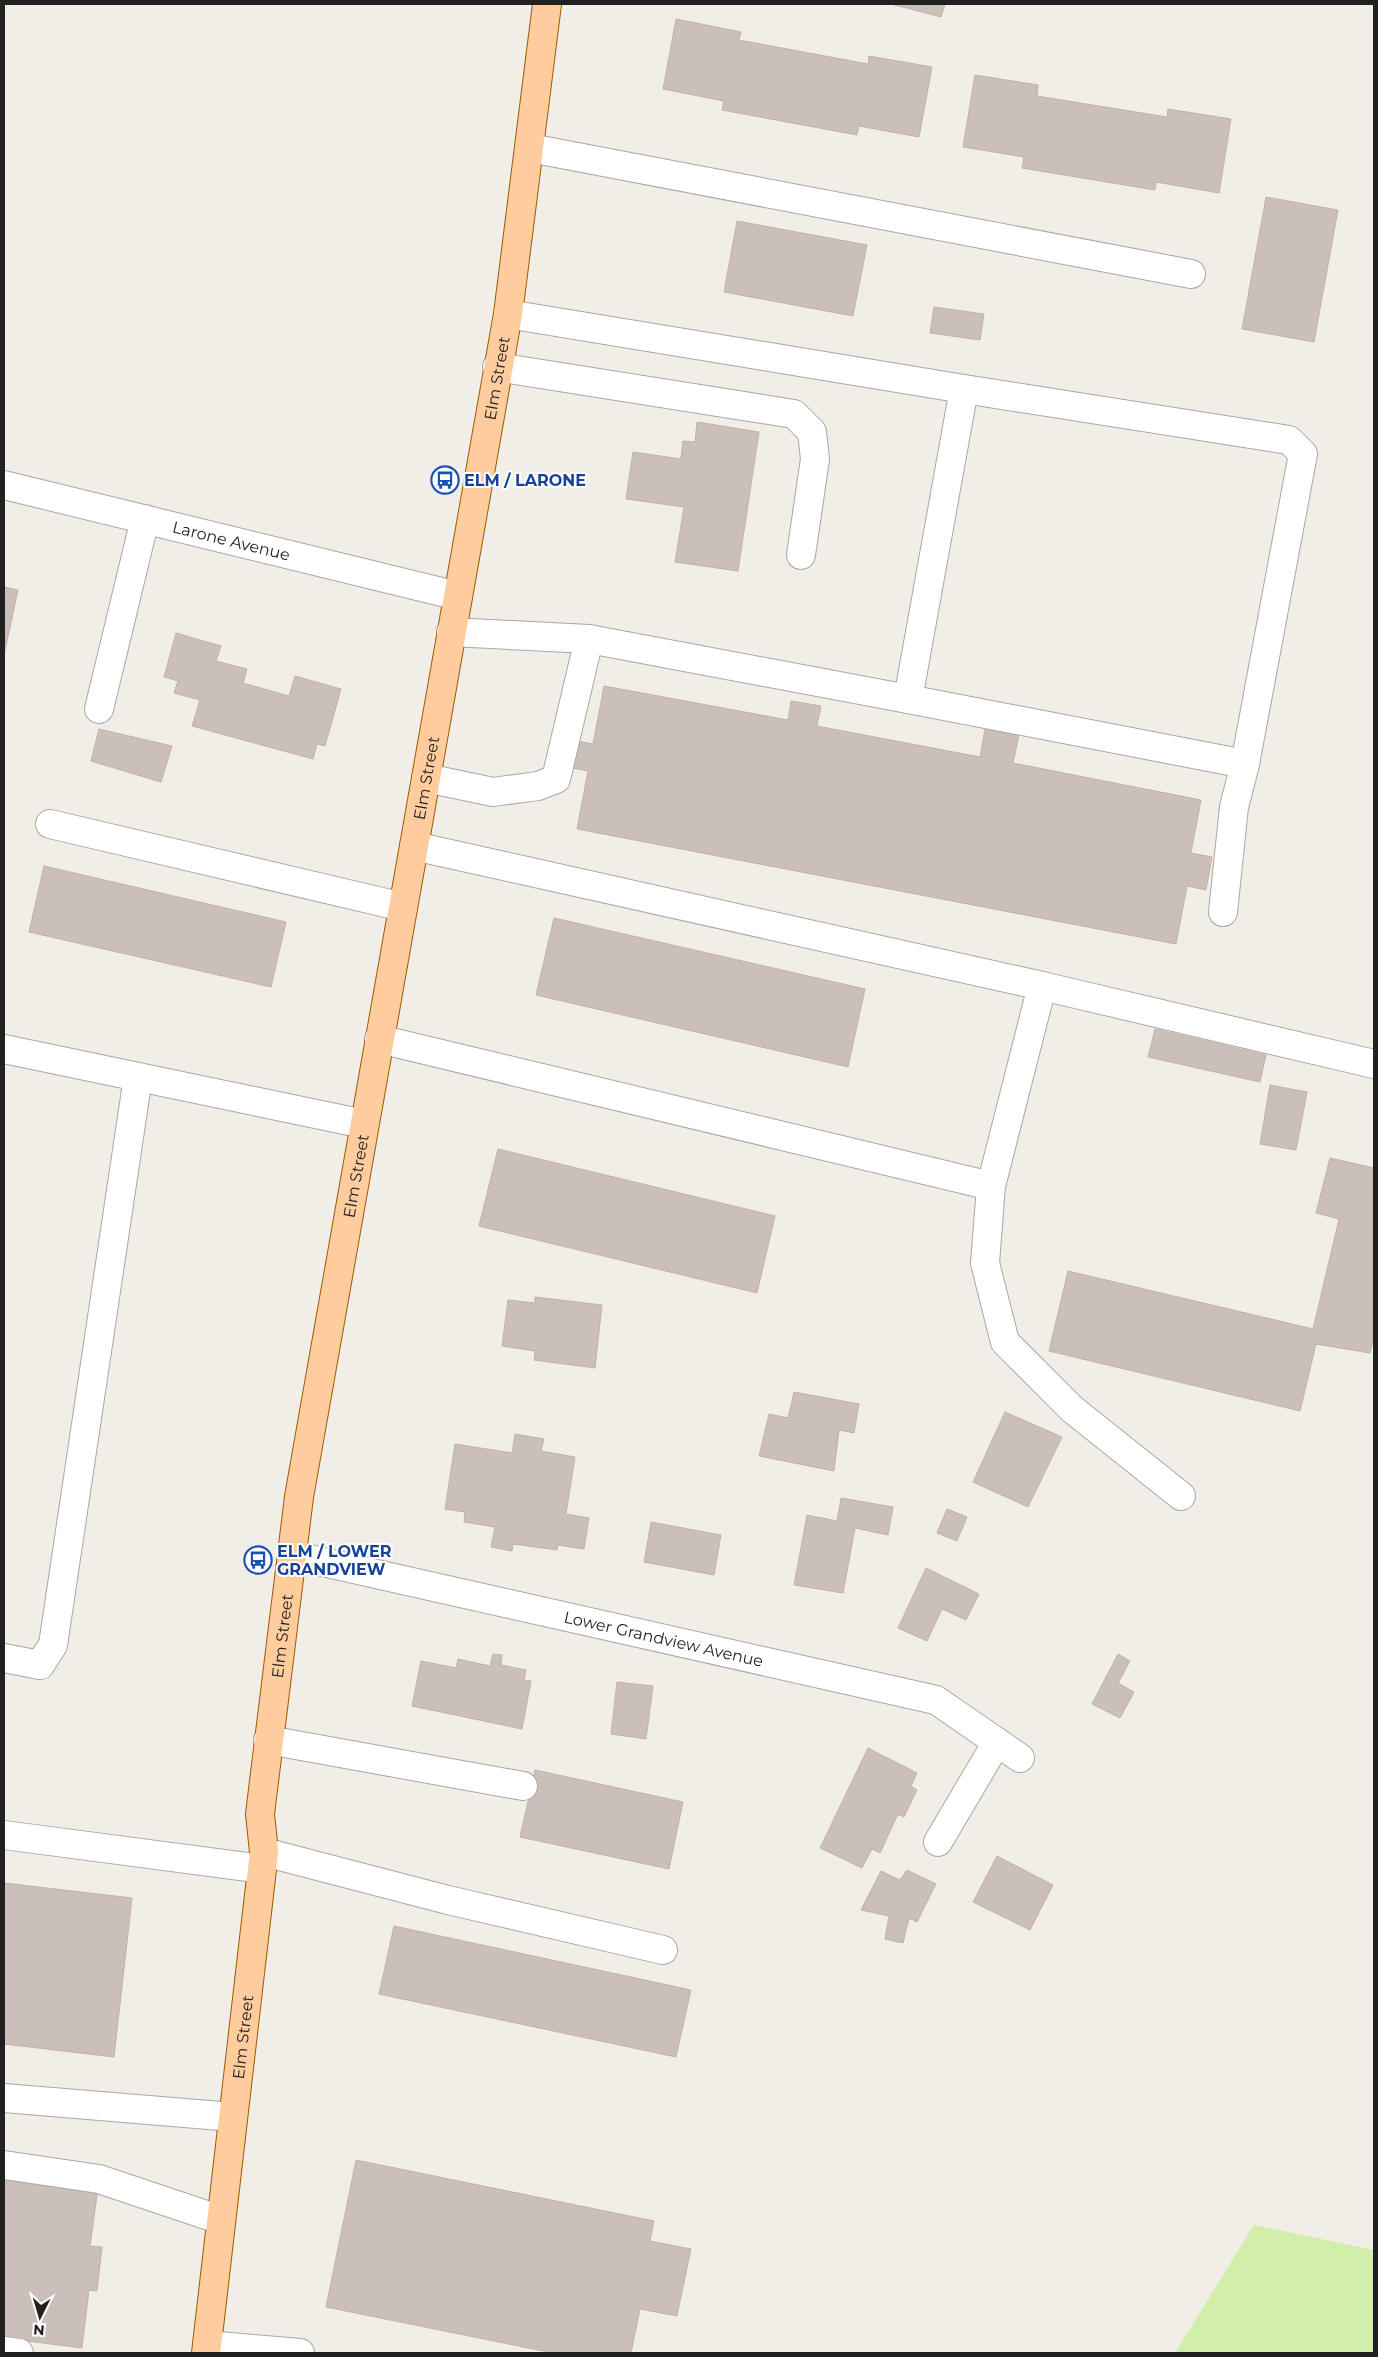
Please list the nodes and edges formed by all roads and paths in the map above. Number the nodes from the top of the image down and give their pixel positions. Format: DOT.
graph roads {
  1 [pos="547,4"];
  2 [pos="530,148"];
  3 [pos="1191,274"];
  4 [pos="508,314"];
  5 [pos="497,367"];
  6 [pos="964,390"];
  7 [pos="4,484"];
  8 [pos="145,519"];
  9 [pos="801,555"];
  10 [pos="458,596"];
  11 [pos="451,632"];
  12 [pos="589,639"];
  13 [pos="908,699"];
  14 [pos="99,710"];
  15 [pos="1245,764"];
  16 [pos="426,778"];
  17 [pos="50,824"];
  18 [pos="414,846"];
  19 [pos="403,907"];
  20 [pos="1223,912"];
  21 [pos="1042,986"];
  22 [pos="379,1039"];
  23 [pos="4,1048"];
  24 [pos="1374,1064"];
  25 [pos="138,1077"];
  26 [pos="364,1124"];
  27 [pos="991,1186"];
  28 [pos="1181,1496"];
  29 [pos="292,1555"];
  30 [pos="4,1658"];
  31 [pos="268,1740"];
  32 [pos="997,1742"];
  33 [pos="1020,1758"];
  34 [pos="523,1786"];
  35 [pos="4,1835"];
  36 [pos="938,1842"];
  37 [pos="263,1860"];
  38 [pos="663,1950"];
  39 [pos="4,2098"];
  40 [pos="233,2117"];
  41 [pos="4,2165"];
  42 [pos="221,2220"];
  43 [pos="207,2349"];
  44 [pos="4,2351"];
  45 [pos="20,2353"];
  46 [pos="300,2353"];
  1 -- 2 [label="main road, Elm Street"];
  2 -- 3 [label="street"];
  2 -- 4 [label="main road, Elm Street"];
  4 -- 5 [label="main road, Elm Street"];
  4 -- 6 [label="street"];
  5 -- 9 [label="street"];
  5 -- 10 [label="main road, Elm Street"];
  6 -- 13 [label="street"];
  6 -- 15 [label="street"];
  7 -- 8 [label="street, Larone Avenue"];
  8 -- 10 [label="street, Larone Avenue"];
  8 -- 14 [label="street"];
  10 -- 11 [label="main road, Elm Street"];
  11 -- 12 [label="street"];
  11 -- 16 [label="main road, Elm Street"];
  12 -- 13 [label="street"];
  12 -- 16 [label="street"];
  13 -- 15 [label="street"];
  15 -- 20 [label="street"];
  16 -- 18 [label="main road, Elm Street"];
  17 -- 19 [label="street"];
  18 -- 19 [label="main road, Elm Street"];
  18 -- 21 [label="street"];
  19 -- 22 [label="main road, Elm Street"];
  21 -- 24 [label="street"];
  21 -- 27 [label="street"];
  22 -- 26 [label="main road, Elm Street"];
  22 -- 27 [label="street"];
  23 -- 25 [label="street"];
  25 -- 26 [label="street"];
  25 -- 30 [label="street"];
  26 -- 29 [label="main road, Elm Street"];
  27 -- 28 [label="street"];
  29 -- 31 [label="main road, Elm Street"];
  29 -- 32 [label="street, Lower Grandview Avenue"];
  31 -- 34 [label="street"];
  31 -- 37 [label="main road, Elm Street"];
  32 -- 33 [label="street, Lower Grandview Avenue"];
  32 -- 36 [label="street"];
  35 -- 37 [label="street"];
  37 -- 38 [label="street"];
  37 -- 40 [label="main road, Elm Street"];
  39 -- 40 [label="street"];
  40 -- 42 [label="main road, Elm Street"];
  41 -- 42 [label="street"];
  42 -- 43 [label="main road, Elm Street"];
  43 -- 46 [label="street"];
  44 -- 45 [label="street"];
}
